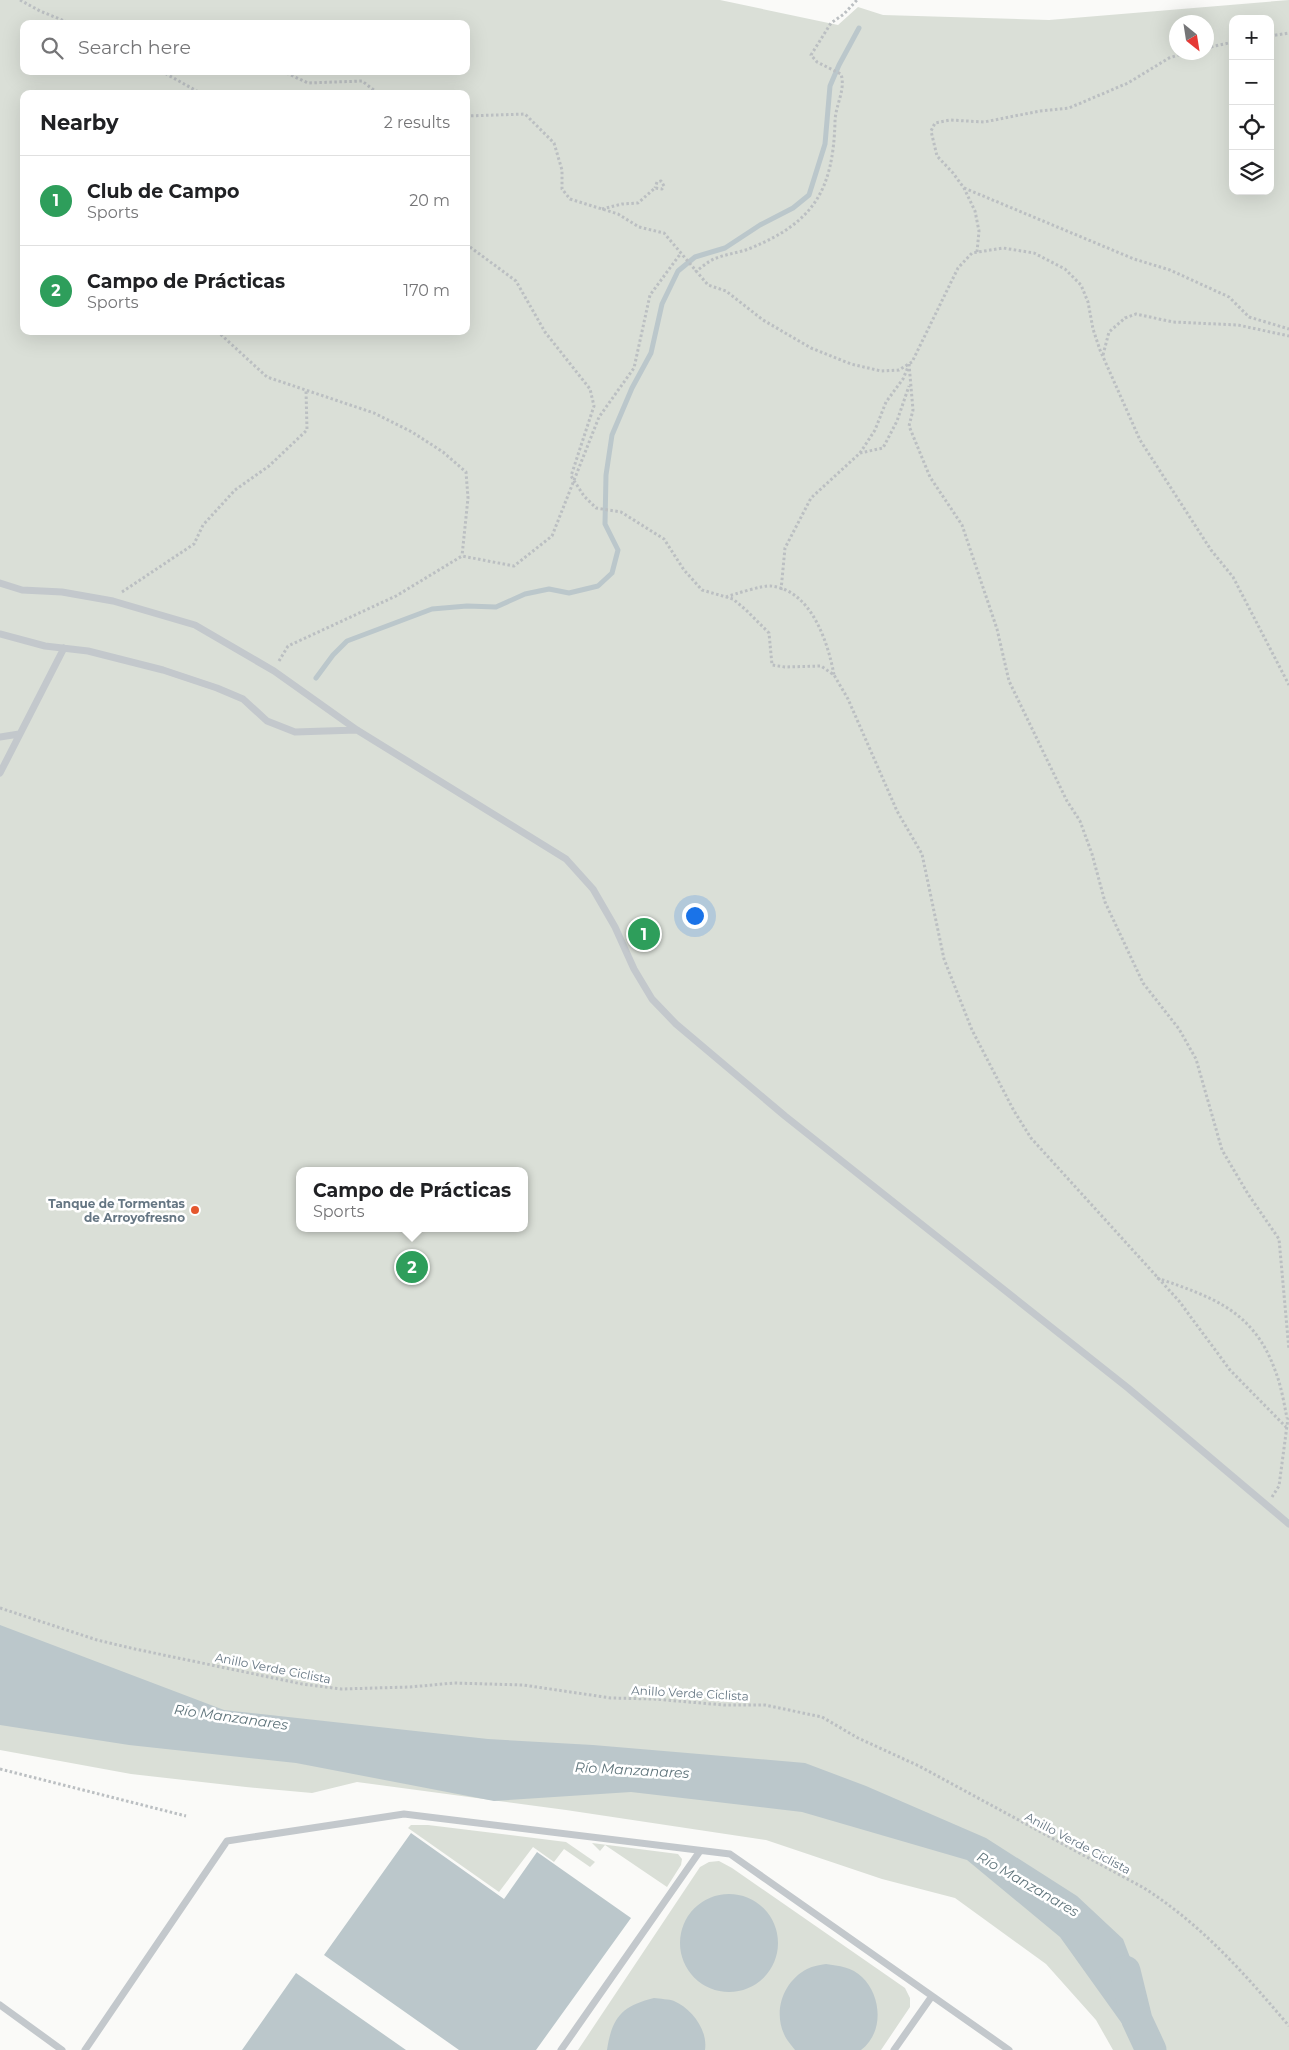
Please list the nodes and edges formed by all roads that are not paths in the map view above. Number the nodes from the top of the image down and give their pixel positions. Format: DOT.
graph roads {
  1 [pos="0,583"];
  2 [pos="0,634"];
  3 [pos="64,648"];
  4 [pos="357,730"];
  5 [pos="19,734"];
  6 [pos="0,737"];
  7 [pos="0,773"];
  8 [pos="1289,1524"];
  9 [pos="700,1851"];
  10 [pos="932,1996"];
  11 [pos="0,2005"];
  12 [pos="62,2050"];
  13 [pos="85,2050"];
  14 [pos="561,2050"];
  15 [pos="894,2050"];
  16 [pos="1009,2050"];
  1 -- 4 [label="lane"];
  2 -- 3 [label="lane"];
  3 -- 4 [label="lane"];
  3 -- 5 [label="lane"];
  4 -- 8 [label="lane"];
  5 -- 6 [label="lane"];
  5 -- 7 [label="lane"];
  9 -- 10 [label="lane"];
  9 -- 13 [label="lane"];
  9 -- 14 [label="lane"];
  10 -- 15 [label="lane"];
  10 -- 16 [label="lane"];
  11 -- 12 [label="lane"];
}
